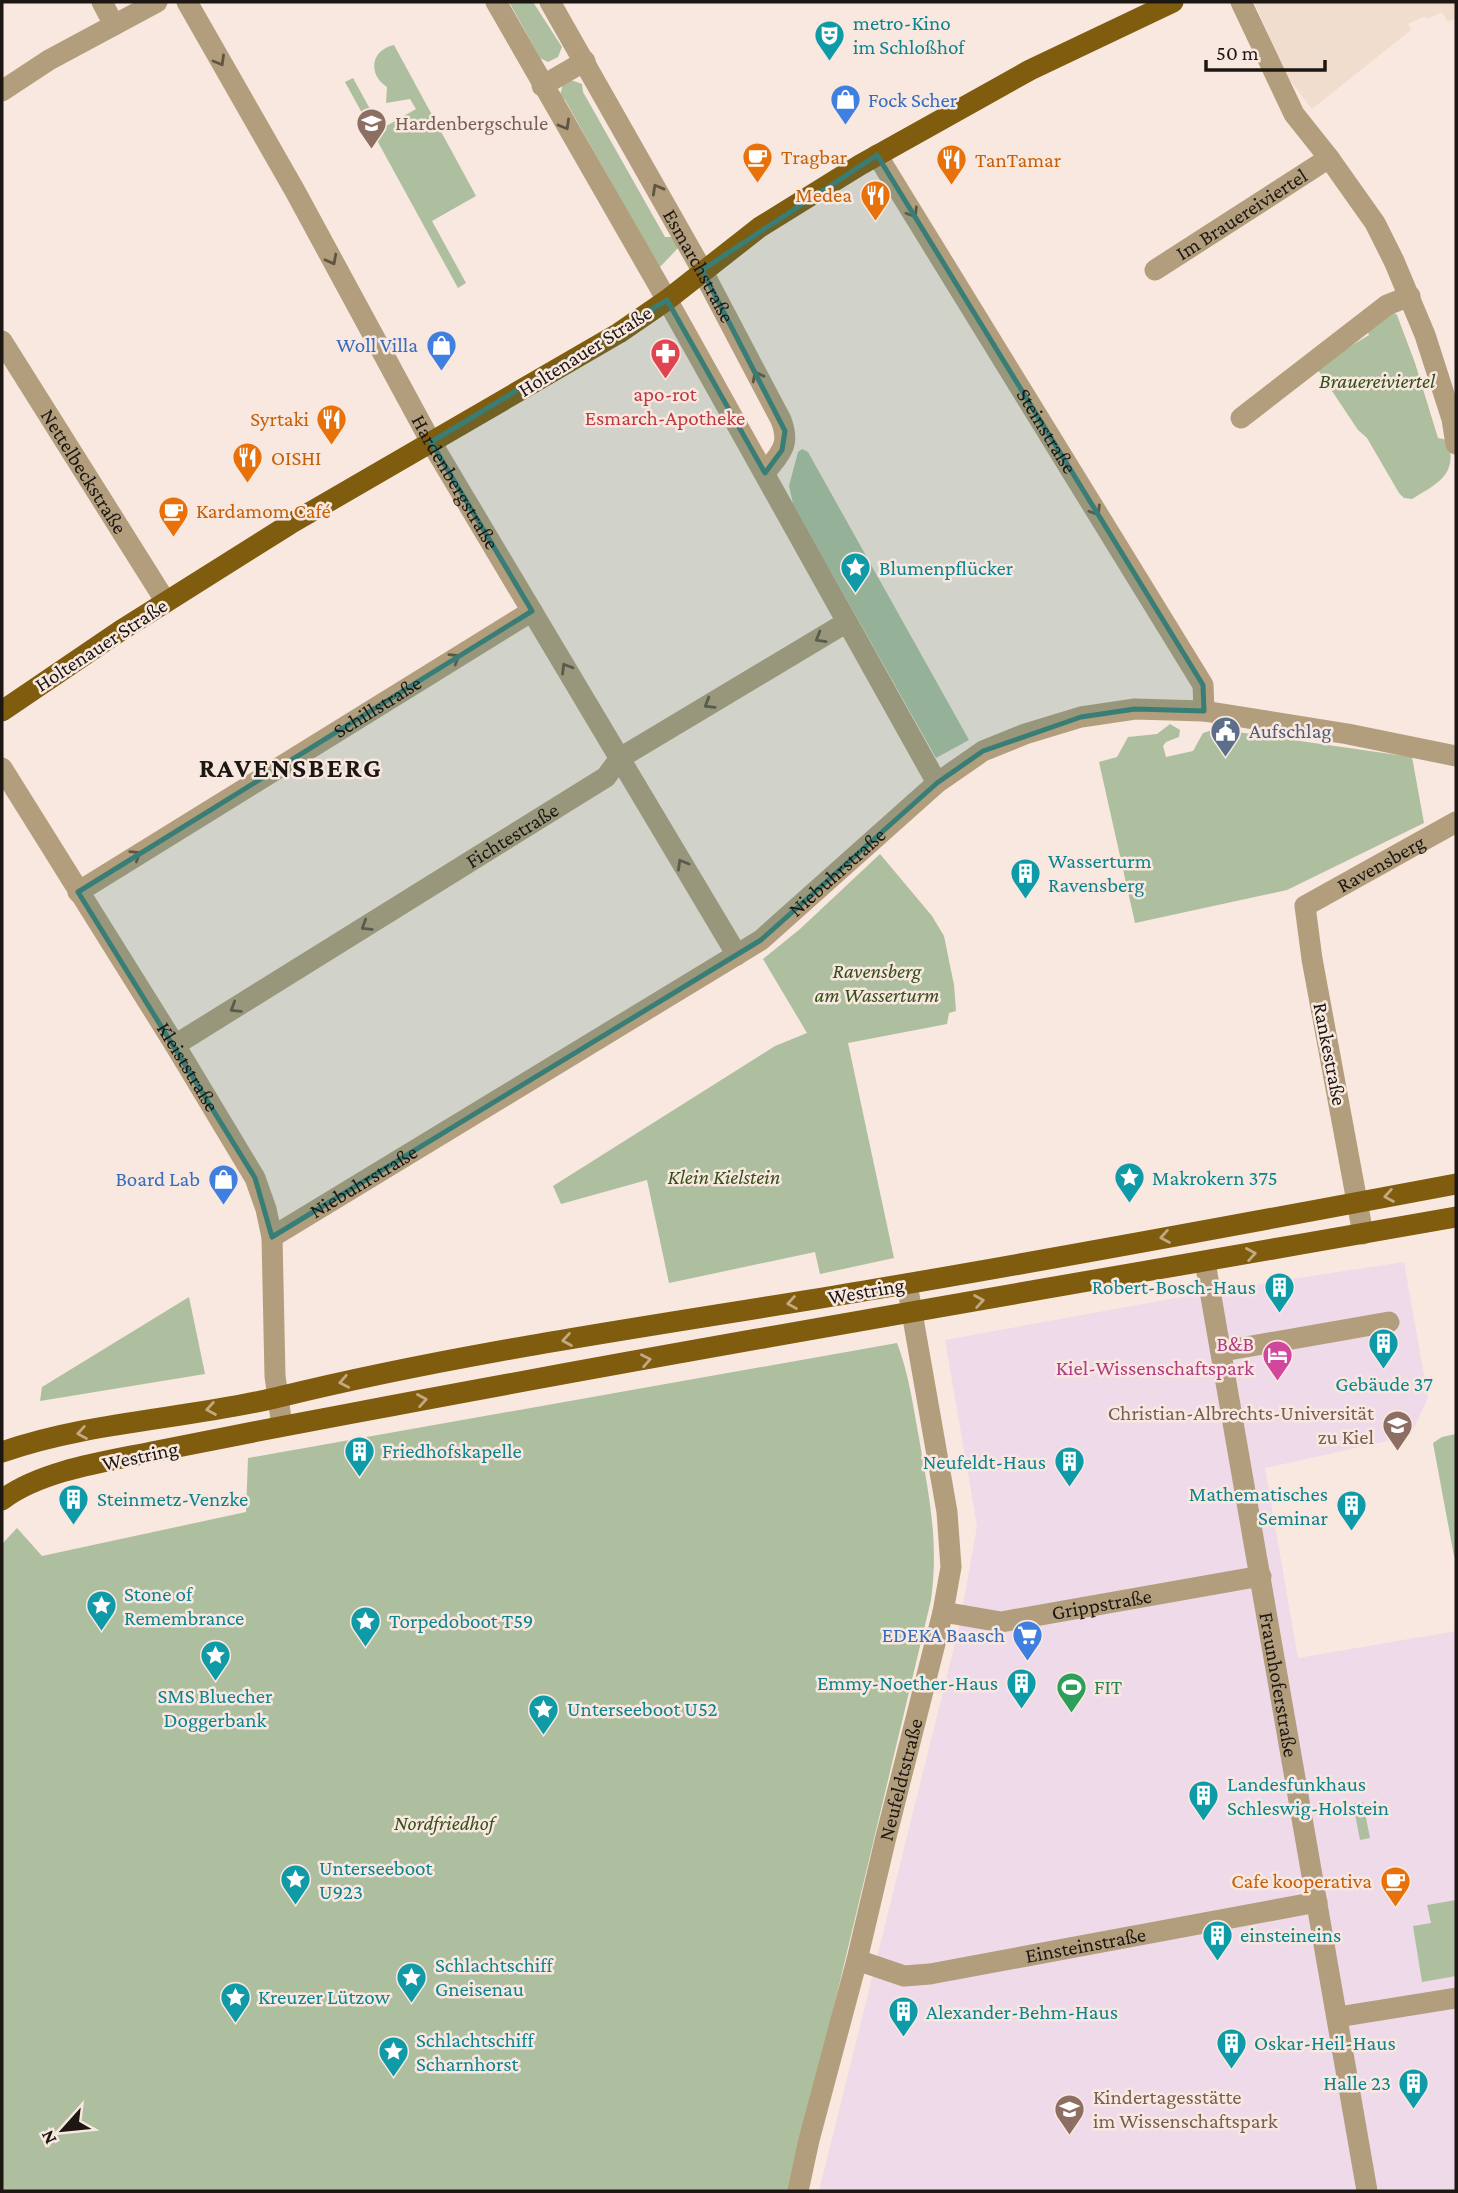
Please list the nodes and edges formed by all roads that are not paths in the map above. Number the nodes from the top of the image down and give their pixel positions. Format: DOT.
graph roads {
  1 [pos="102,2"];
  2 [pos="157,2"];
  3 [pos="187,2"];
  4 [pos="496,2"];
  5 [pos="550,2"];
  6 [pos="1173,2"];
  7 [pos="1241,2"];
  8 [pos="114,24"];
  9 [pos="585,61"];
  10 [pos="542,86"];
  11 [pos="2,91"];
  12 [pos="877,155"];
  13 [pos="1329,158"];
  14 [pos="702,270"];
  15 [pos="1155,270"];
  16 [pos="1409,296"];
  17 [pos="667,300"];
  18 [pos="2,341"];
  19 [pos="1241,418"];
  20 [pos="431,442"];
  21 [pos="1456,444"];
  22 [pos="765,473"];
  23 [pos="166,602"];
  24 [pos="532,611"];
  25 [pos="847,622"];
  26 [pos="2,711"];
  27 [pos="1204,711"];
  28 [pos="1456,756"];
  29 [pos="620,758"];
  30 [pos="2,768"];
  31 [pos="937,783"];
  32 [pos="1456,822"];
  33 [pos="78,892"];
  34 [pos="1305,905"];
  35 [pos="737,955"];
  36 [pos="175,1045"];
  37 [pos="1456,1184"];
  38 [pos="1358,1202"];
  39 [pos="1456,1217"];
  40 [pos="1363,1234"];
  41 [pos="272,1237"];
  42 [pos="1205,1262"];
  43 [pos="907,1284"];
  44 [pos="912,1312"];
  45 [pos="1389,1322"];
  46 [pos="1223,1351"];
  47 [pos="277,1397"];
  48 [pos="282,1426"];
  49 [pos="2,1452"];
  50 [pos="2,1499"];
  51 [pos="1261,1576"];
  52 [pos="943,1612"];
  53 [pos="1317,1902"];
  54 [pos="857,1960"];
  55 [pos="1456,1998"];
  56 [pos="1338,2017"];
  57 [pos="798,2191"];
  58 [pos="1367,2191"];
  1 -- 8 [label="street"];
  2 -- 8 [label="street"];
  3 -- 20 [label="street, Hardenbergstraße, one-way"];
  4 -- 10 [label="street, Esmarchstraße"];
  5 -- 9 [label="street, Esmarchstraße"];
  6 -- 12 [label="main road, Holtenauer Straße"];
  7 -- 13 [label="street, Im Brauereiviertel"];
  8 -- 11 [label="street"];
  9 -- 10 [label="street"];
  14 -- 9 [label="street, Esmarchstraße, one-way"];
  10 -- 17 [label="street, Esmarchstraße, one-way"];
  12 -- 14 [label="main road, Holtenauer Straße"];
  12 -- 27 [label="street, Steinstraße, one-way"];
  13 -- 15 [label="street, Im Brauereiviertel"];
  13 -- 16 [label="street, Im Brauereiviertel"];
  14 -- 17 [label="main road, Holtenauer Straße"];
  22 -- 14 [label="street, Esmarchstraße, one-way"];
  16 -- 19 [label="street"];
  16 -- 21 [label="street, Im Brauereiviertel"];
  17 -- 20 [label="main road, Holtenauer Straße"];
  17 -- 22 [label="street, Esmarchstraße"];
  18 -- 23 [label="street, Nettelbeckstraße"];
  20 -- 23 [label="main road, Holtenauer Straße"];
  20 -- 24 [label="street, Hardenbergstraße"];
  22 -- 25 [label="street, Esmarchstraße"];
  23 -- 26 [label="main road, Holtenauer Straße"];
  29 -- 24 [label="street, Hardenbergstraße, one-way"];
  33 -- 24 [label="street, Schillstraße, one-way"];
  25 -- 29 [label="street, Fichtestraße, one-way"];
  25 -- 31 [label="street, Esmarchstraße"];
  27 -- 28 [label="street, Niebuhrstraße"];
  27 -- 31 [label="street, Niebuhrstraße"];
  35 -- 29 [label="street, Hardenbergstraße, one-way"];
  29 -- 36 [label="street, Fichtestraße, one-way"];
  30 -- 33 [label="street, Kleiststraße"];
  31 -- 35 [label="street, Niebuhrstraße"];
  32 -- 34 [label="street, Ravensberg"];
  33 -- 36 [label="street, Kleiststraße"];
  34 -- 38 [label="street, Rankestraße"];
  35 -- 41 [label="street, Niebuhrstraße"];
  36 -- 41 [label="street, Kleiststraße"];
  37 -- 38 [label="main road, Westring, one-way"];
  38 -- 40 [label="street, Rankestraße"];
  38 -- 43 [label="main road, Westring, one-way"];
  39 -- 40 [label="main road, Westring"];
  42 -- 40 [label="main road, Westring, one-way"];
  41 -- 47 [label="street, Kleiststraße"];
  44 -- 42 [label="main road, Westring, one-way"];
  42 -- 46 [label="street, Fraunhoferstraße"];
  43 -- 44 [label="street, Neufeldtstraße"];
  43 -- 47 [label="main road, Westring, one-way"];
  48 -- 44 [label="main road, Westring, one-way"];
  44 -- 52 [label="street, Neufeldtstraße"];
  45 -- 46 [label="street"];
  46 -- 51 [label="street, Fraunhoferstraße"];
  47 -- 48 [label="street"];
  47 -- 49 [label="main road, Westring, one-way"];
  48 -- 50 [label="main road, Westring"];
  51 -- 52 [label="street, Grippstraße"];
  51 -- 53 [label="street, Fraunhoferstraße"];
  52 -- 54 [label="street, Neufeldtstraße"];
  53 -- 54 [label="street, Einsteinstraße"];
  53 -- 56 [label="street, Fraunhoferstraße"];
  54 -- 57 [label="street, Neufeldtstraße"];
  55 -- 56 [label="street"];
  56 -- 58 [label="street, Fraunhoferstraße"];
}
